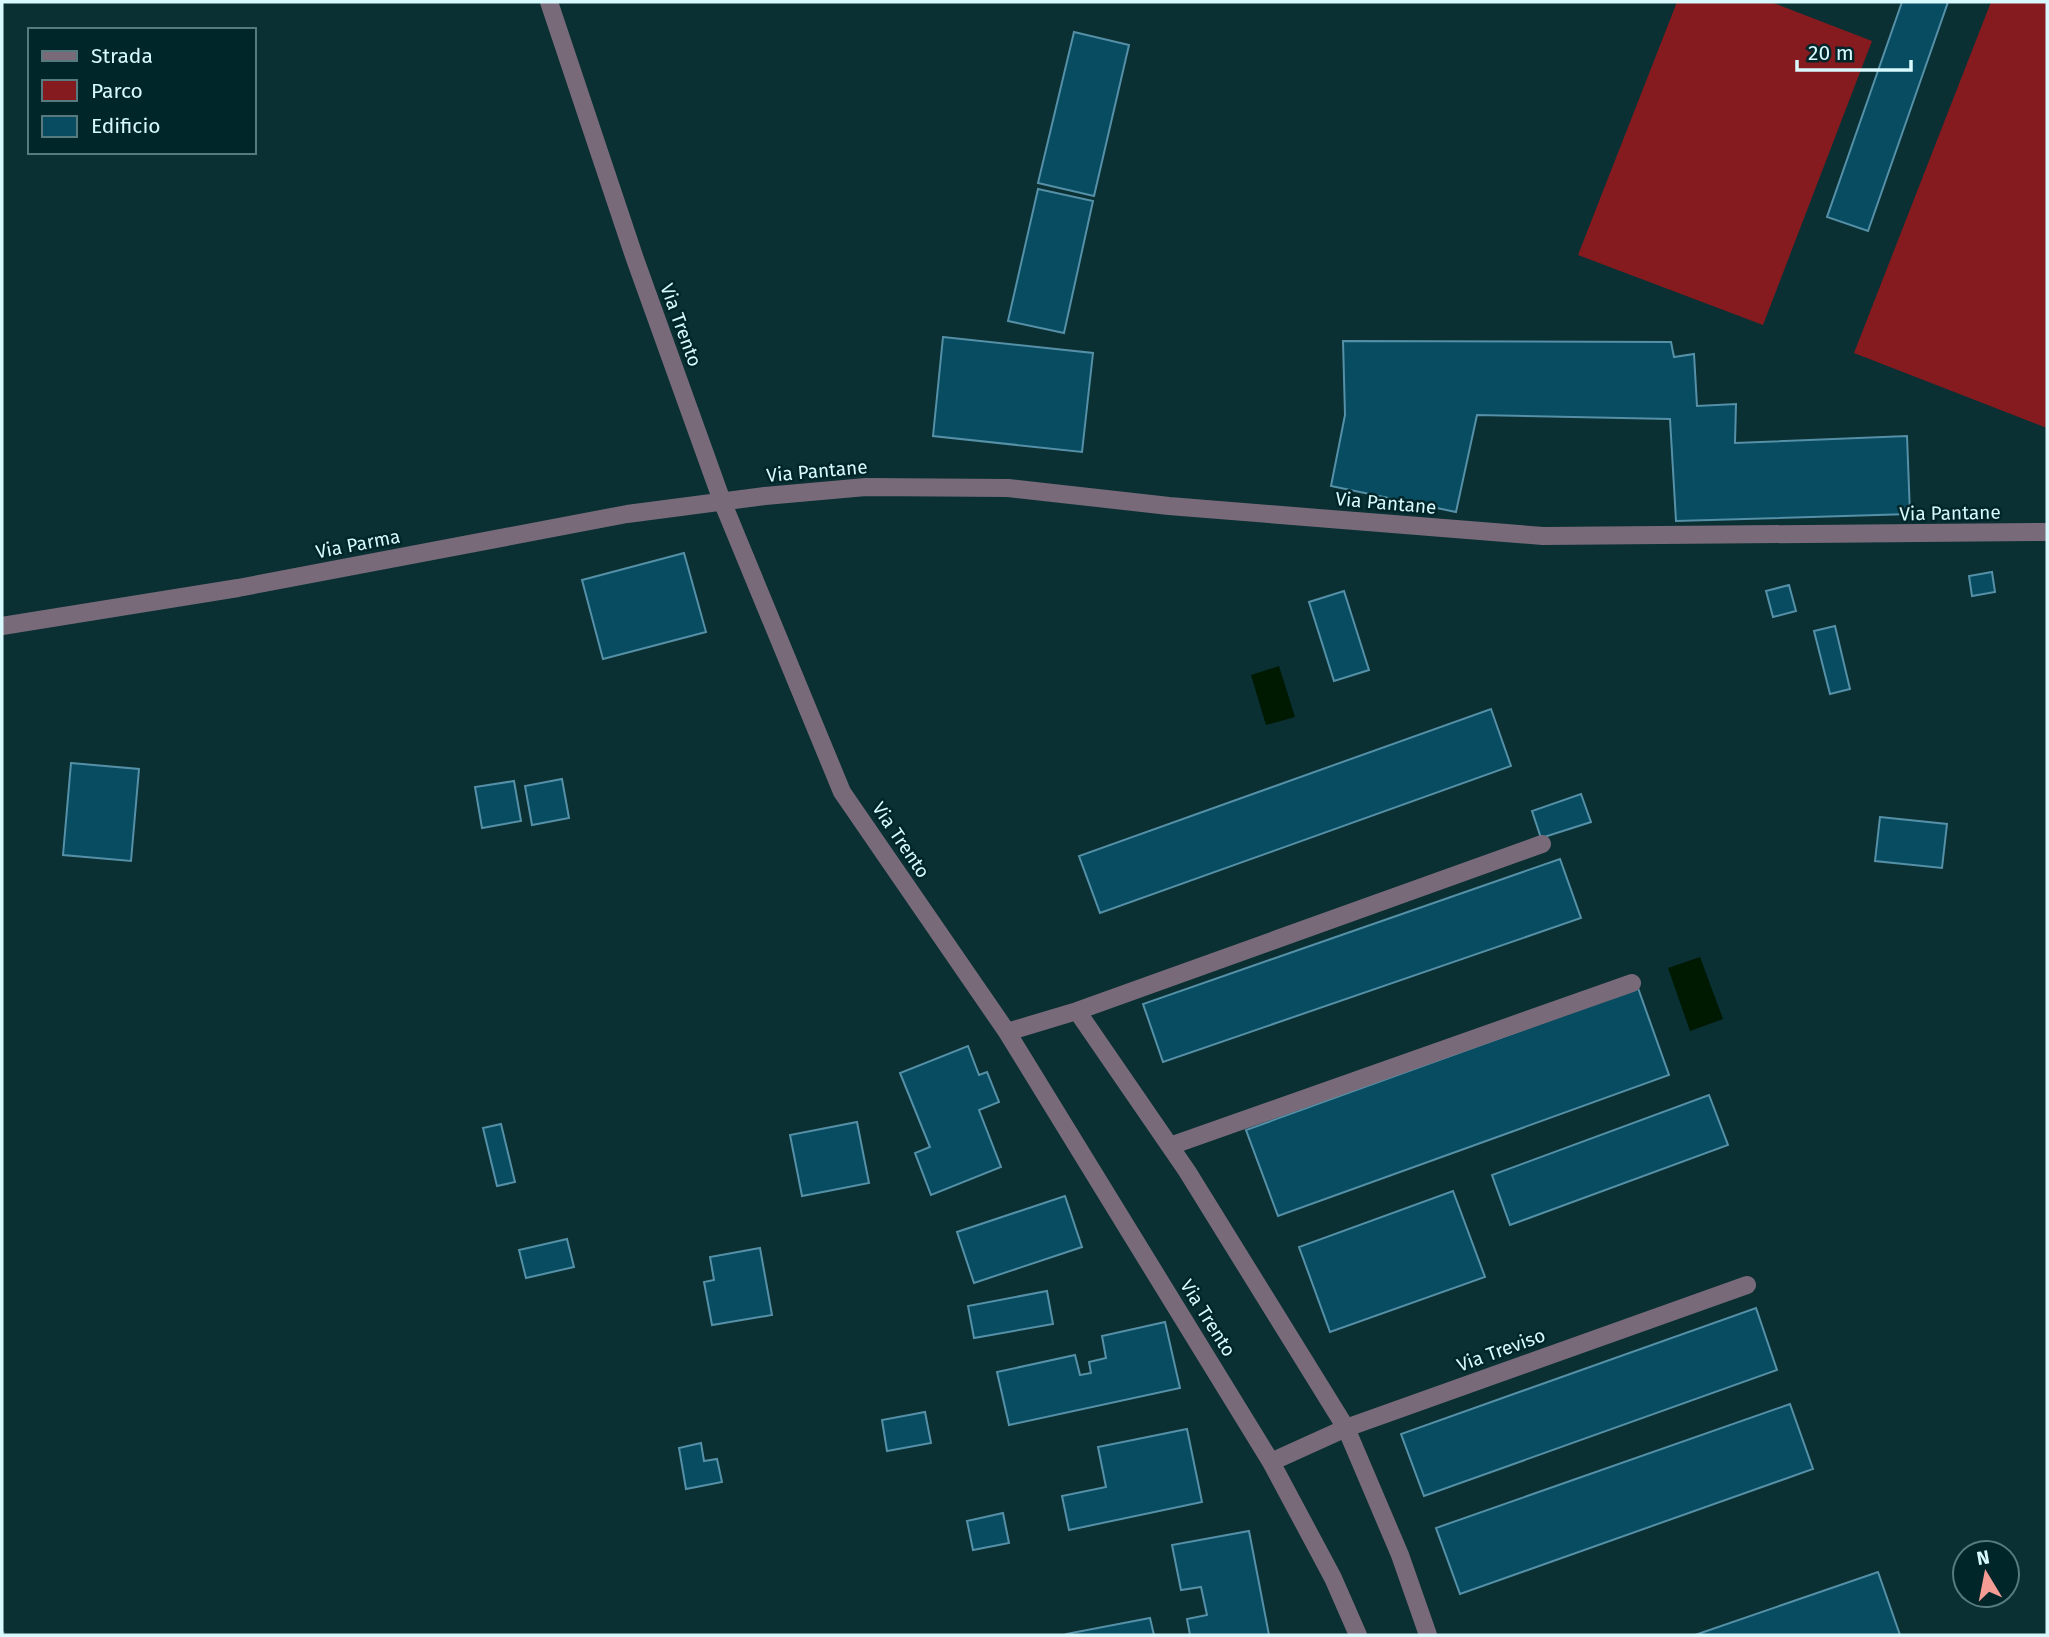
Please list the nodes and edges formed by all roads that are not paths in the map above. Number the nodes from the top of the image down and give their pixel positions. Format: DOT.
graph roads {
  1 [pos="549,2"];
  2 [pos="722,501"];
  3 [pos="2047,532"];
  4 [pos="2,626"];
  5 [pos="1542,844"];
  6 [pos="1632,983"];
  7 [pos="1077,1011"];
  8 [pos="1007,1032"];
  9 [pos="1170,1146"];
  10 [pos="1747,1284"];
  11 [pos="1346,1428"];
  12 [pos="1271,1462"];
  13 [pos="1358,1635"];
  14 [pos="1428,1635"];
  1 -- 2 [label="street, Via Trento"];
  2 -- 3 [label="street, Via Pantane"];
  2 -- 4 [label="street, Via Parma"];
  2 -- 8 [label="street, Via Trento"];
  5 -- 7 [label="street"];
  6 -- 9 [label="street"];
  7 -- 8 [label="street"];
  7 -- 9 [label="street"];
  8 -- 12 [label="street, Via Trento"];
  9 -- 11 [label="street"];
  10 -- 11 [label="street, Via Treviso"];
  11 -- 12 [label="street, Via Treviso"];
  11 -- 14 [label="street"];
  12 -- 13 [label="street, Via Trento"];
}
